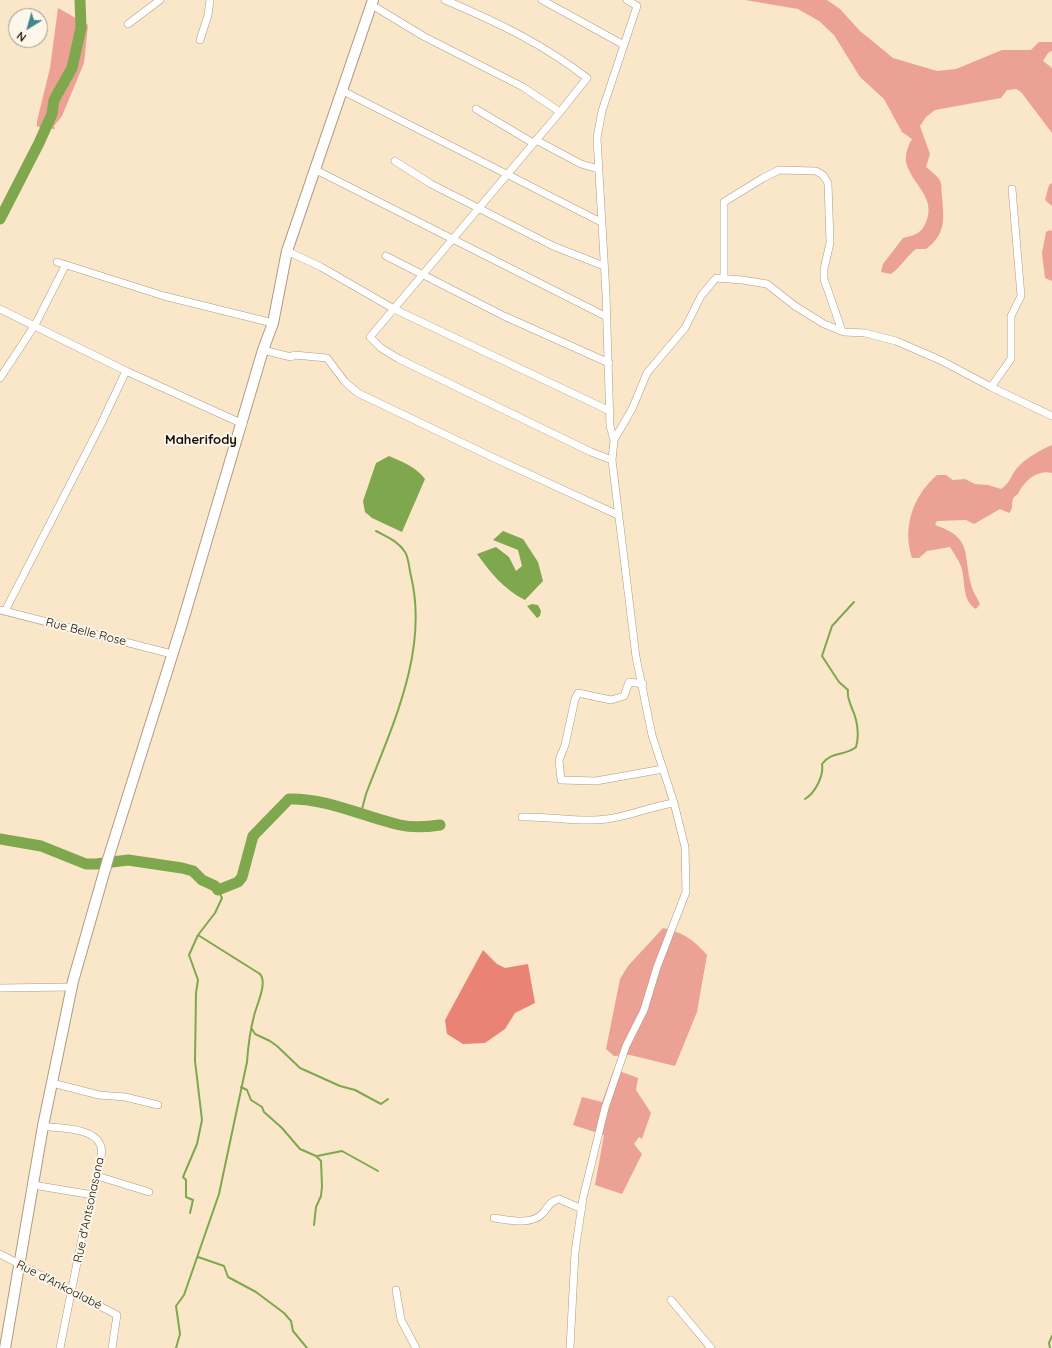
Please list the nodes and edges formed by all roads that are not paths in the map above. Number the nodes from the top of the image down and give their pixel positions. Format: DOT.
graph roads {
  1 [pos="160,0"];
  2 [pos="210,0"];
  3 [pos="445,0"];
  4 [pos="542,0"];
  5 [pos="627,0"];
  6 [pos="372,3"];
  7 [pos="128,24"];
  8 [pos="200,40"];
  9 [pos="624,45"];
  10 [pos="343,91"];
  11 [pos="476,109"];
  12 [pos="560,112"];
  13 [pos="535,141"];
  14 [pos="394,161"];
  15 [pos="598,169"];
  16 [pos="316,170"];
  17 [pos="508,174"];
  18 [pos="1012,189"];
  19 [pos="480,209"];
  20 [pos="601,222"];
  21 [pos="453,240"];
  22 [pos="287,251"];
  23 [pos="386,256"];
  24 [pos="57,262"];
  25 [pos="65,266"];
  26 [pos="604,266"];
  27 [pos="423,276"];
  28 [pos="724,278"];
  29 [pos="0,309"];
  30 [pos="394,309"];
  31 [pos="607,317"];
  32 [pos="274,323"];
  33 [pos="35,325"];
  34 [pos="842,331"];
  35 [pos="263,350"];
  36 [pos="609,363"];
  37 [pos="126,371"];
  38 [pos="0,378"];
  39 [pos="991,387"];
  40 [pos="610,411"];
  41 [pos="1052,416"];
  42 [pos="243,424"];
  43 [pos="614,440"];
  44 [pos="612,460"];
  45 [pos="618,515"];
  46 [pos="2,610"];
  47 [pos="172,654"];
  48 [pos="642,684"];
  49 [pos="663,769"];
  50 [pos="674,802"];
  51 [pos="522,817"];
  52 [pos="0,983"];
  53 [pos="8,985"];
  54 [pos="72,987"];
  55 [pos="0,988"];
  56 [pos="52,1082"];
  57 [pos="158,1105"];
  58 [pos="42,1126"];
  59 [pos="97,1176"];
  60 [pos="33,1185"];
  61 [pos="149,1192"];
  62 [pos="93,1195"];
  63 [pos="582,1209"];
  64 [pos="494,1218"];
  65 [pos="0,1254"];
  66 [pos="19,1265"];
  67 [pos="396,1290"];
  68 [pos="71,1291"];
  69 [pos="671,1300"];
  70 [pos="5,1348"];
  71 [pos="60,1348"];
  72 [pos="112,1348"];
  73 [pos="416,1348"];
  74 [pos="570,1348"];
  75 [pos="711,1348"];
  1 -- 7 [label="street"];
  2 -- 8 [label="street"];
  3 -- 12 [label="street"];
  4 -- 9 [label="street"];
  5 -- 9 [label="street"];
  6 -- 10 [label="street"];
  6 -- 12 [label="street"];
  9 -- 15 [label="street"];
  10 -- 16 [label="street"];
  10 -- 17 [label="street"];
  11 -- 13 [label="street"];
  12 -- 13 [label="street"];
  13 -- 15 [label="street"];
  13 -- 17 [label="street"];
  14 -- 19 [label="street"];
  15 -- 20 [label="street"];
  16 -- 21 [label="street"];
  16 -- 22 [label="street"];
  17 -- 19 [label="street"];
  17 -- 20 [label="street"];
  18 -- 39 [label="street"];
  19 -- 21 [label="street"];
  19 -- 26 [label="street"];
  20 -- 26 [label="street"];
  21 -- 27 [label="street"];
  21 -- 31 [label="street"];
  22 -- 30 [label="street"];
  22 -- 32 [label="street"];
  23 -- 27 [label="street"];
  24 -- 25 [label="street"];
  25 -- 32 [label="street"];
  25 -- 33 [label="street"];
  26 -- 31 [label="street"];
  27 -- 30 [label="street"];
  27 -- 36 [label="street"];
  28 -- 34 [label="street"];
  28 -- 34 [label="street"];
  28 -- 43 [label="street"];
  29 -- 33 [label="street"];
  30 -- 40 [label="street"];
  30 -- 44 [label="street"];
  31 -- 36 [label="street"];
  32 -- 35 [label="street"];
  33 -- 37 [label="street"];
  33 -- 38 [label="street"];
  34 -- 39 [label="street"];
  35 -- 42 [label="street"];
  35 -- 45 [label="street"];
  36 -- 40 [label="street"];
  37 -- 42 [label="street"];
  37 -- 46 [label="street"];
  39 -- 41 [label="street"];
  40 -- 43 [label="street"];
  42 -- 47 [label="street"];
  43 -- 44 [label="street"];
  44 -- 45 [label="street"];
  45 -- 48 [label="street"];
  46 -- 47 [label="street, Rue Belle Rose"];
  47 -- 54 [label="street"];
  48 -- 49 [label="street"];
  48 -- 49 [label="street"];
  49 -- 50 [label="street"];
  50 -- 51 [label="street"];
  50 -- 63 [label="street"];
  52 -- 53 [label="street"];
  53 -- 54 [label="street"];
  53 -- 55 [label="street"];
  54 -- 56 [label="street"];
  56 -- 57 [label="street"];
  56 -- 58 [label="street"];
  58 -- 59 [label="street, Rue d'Antsonasona"];
  58 -- 60 [label="street"];
  59 -- 61 [label="street"];
  59 -- 62 [label="street, Rue d'Antsonasona"];
  60 -- 62 [label="street"];
  60 -- 66 [label="street"];
  62 -- 68 [label="street, Rue d'Antsonasona"];
  63 -- 64 [label="street"];
  63 -- 74 [label="street"];
  65 -- 66 [label="street, Rue d'Ankoalabé"];
  66 -- 68 [label="street, Rue d'Ankoalabé"];
  66 -- 70 [label="street"];
  67 -- 73 [label="street"];
  68 -- 71 [label="street, Rue d'Antsonasona"];
  68 -- 72 [label="street, Rue d'Ankoalabé"];
  69 -- 75 [label="street"];
}
